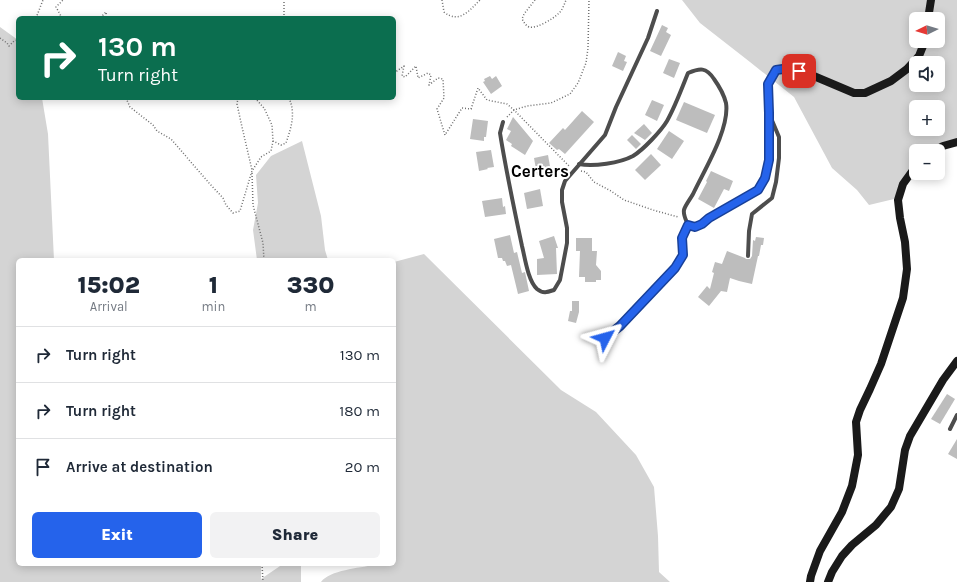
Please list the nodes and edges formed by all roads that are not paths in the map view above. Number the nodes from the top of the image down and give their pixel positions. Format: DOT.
graph roads {
  1 [pos="931,0"];
  2 [pos="657,11"];
  3 [pos="929,12"];
  4 [pos="922,48"];
  5 [pos="769,113"];
  6 [pos="503,122"];
  7 [pos="957,142"];
  8 [pos="945,145"];
  9 [pos="579,164"];
  10 [pos="909,176"];
  11 [pos="688,225"];
  12 [pos="748,256"];
  13 [pos="605,338"];
  14 [pos="957,361"];
  15 [pos="957,415"];
  16 [pos="950,428"];
  17 [pos="810,582"];
  18 [pos="828,582"];
  1 -- 3 [label="main road"];
  2 -- 9 [label="street"];
  4 -- 5 [label="main road"];
  5 -- 11 [label="main road"];
  5 -- 12 [label="street"];
  6 -- 9 [label="street"];
  7 -- 8 [label="main road"];
  9 -- 11 [label="street"];
  10 -- 17 [label="main road"];
  11 -- 13 [label="street"];
  14 -- 18 [label="main road"];
  15 -- 16 [label="street"];
}
